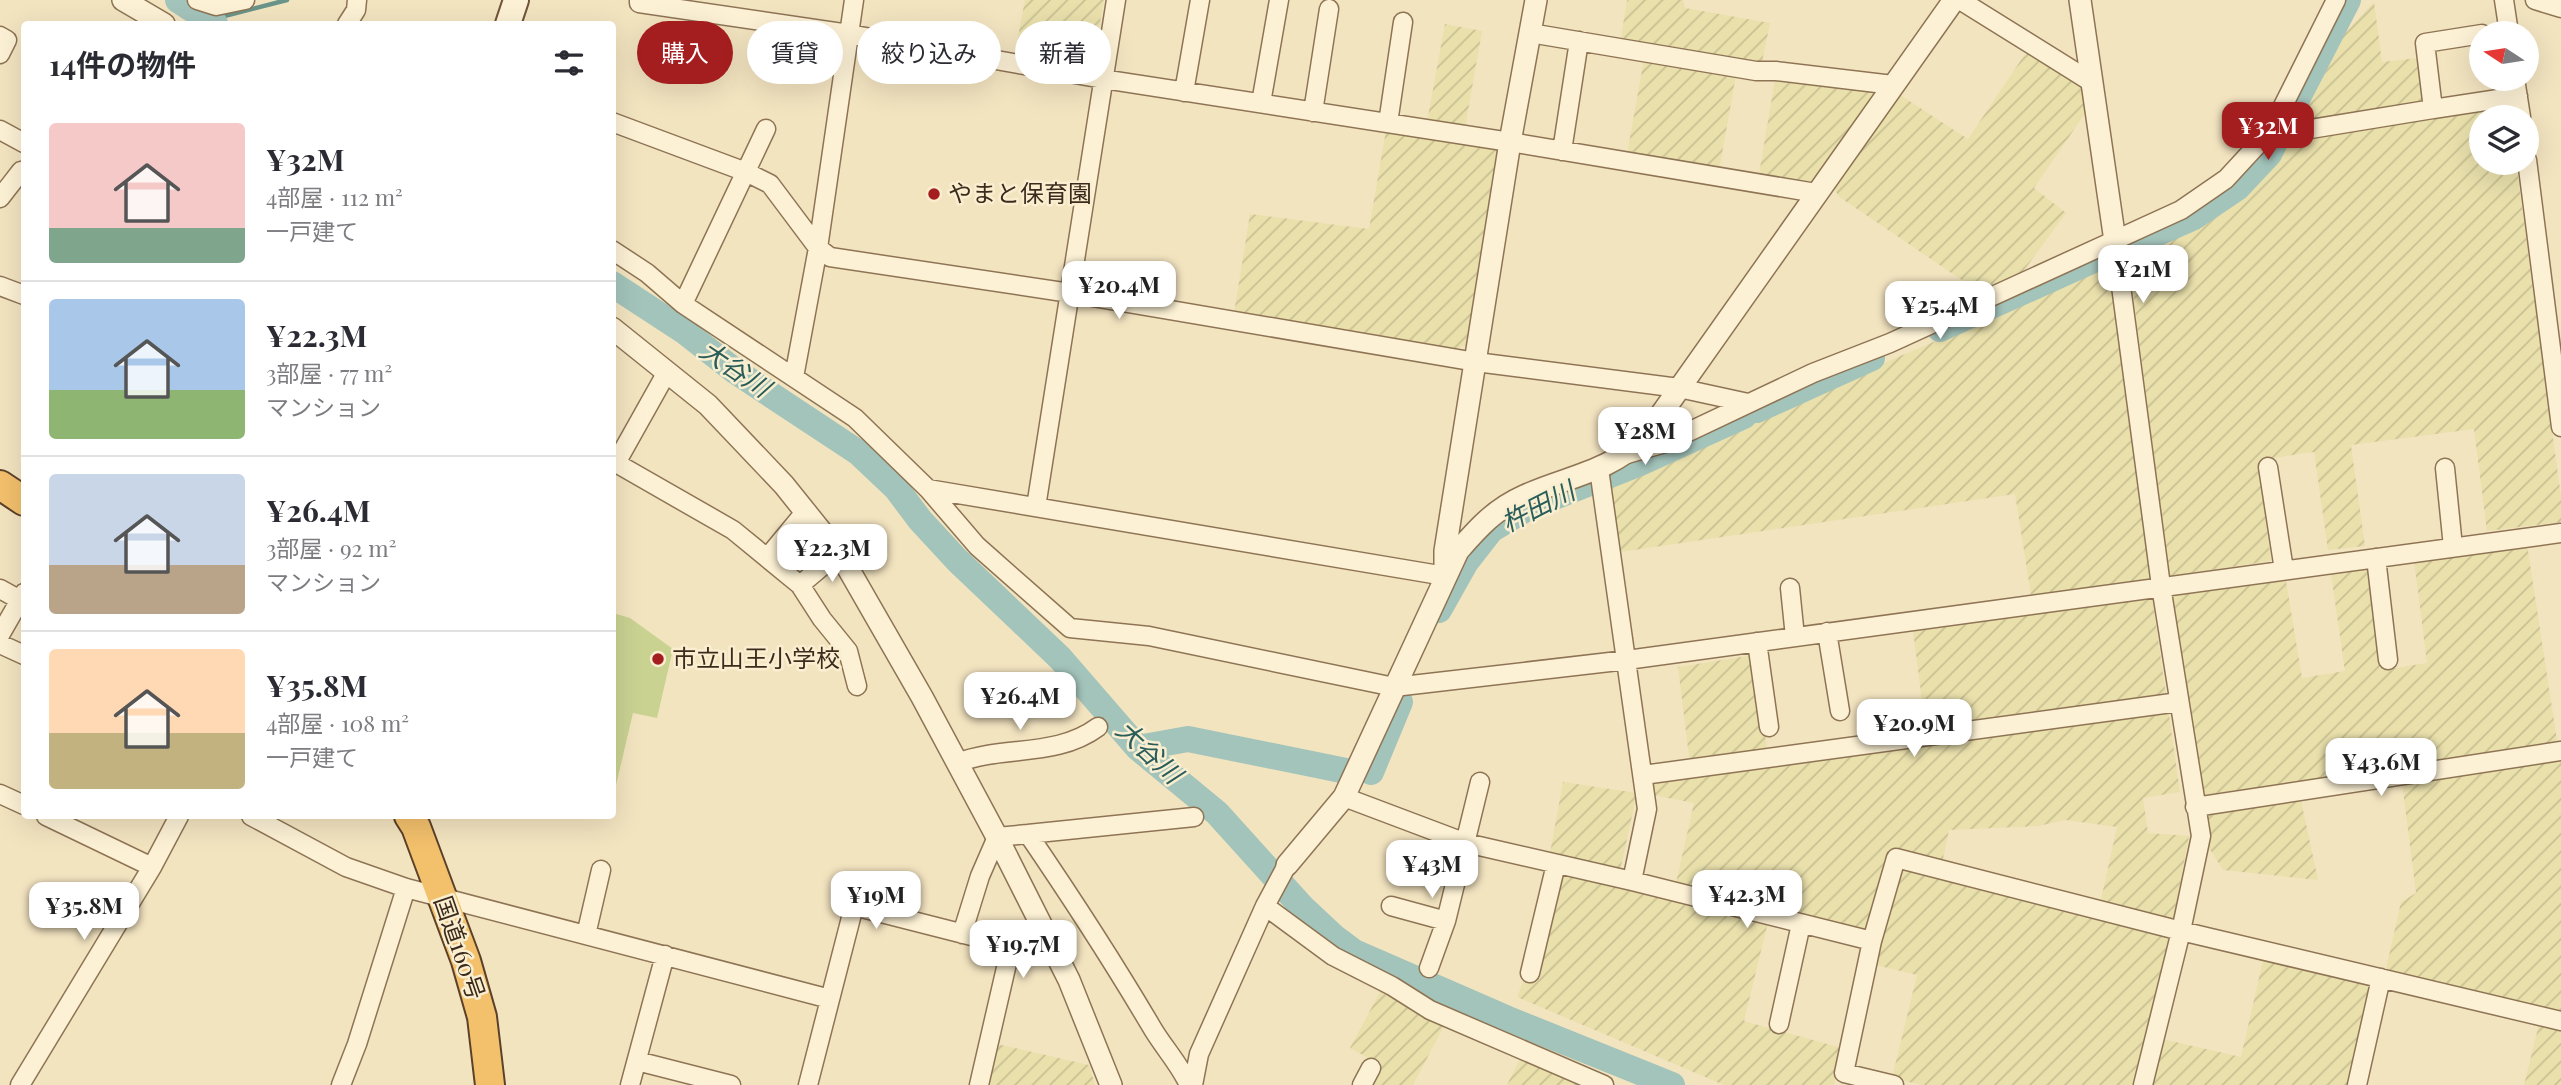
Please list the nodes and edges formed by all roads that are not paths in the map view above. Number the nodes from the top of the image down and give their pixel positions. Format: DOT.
graph roads {
  1 [pos="197,0"];
  2 [pos="245,0"];
  3 [pos="357,0"];
  4 [pos="516,0"];
  5 [pos="639,0"];
  6 [pos="854,0"];
  7 [pos="1116,0"];
  8 [pos="1200,0"];
  9 [pos="1279,0"];
  10 [pos="1536,0"];
  11 [pos="1954,0"];
  12 [pos="1960,0"];
  13 [pos="2080,0"];
  14 [pos="2336,0"];
  15 [pos="2504,0"];
  16 [pos="2535,0"];
  17 [pos="2561,8"];
  18 [pos="1329,9"];
  19 [pos="131,11"];
  20 [pos="156,21"];
  21 [pos="349,21"];
  22 [pos="509,21"];
  23 [pos="2507,21"];
  24 [pos="1403,22"];
  25 [pos="1111,30"];
  26 [pos="1530,33"];
  27 [pos="849,34"];
  28 [pos="0,36"];
  29 [pos="2469,36"];
  30 [pos="1579,41"];
  31 [pos="0,54"];
  32 [pos="1015,63"];
  33 [pos="1111,80"];
  34 [pos="2093,83"];
  35 [pos="1102,84"];
  36 [pos="1892,85"];
  37 [pos="2502,91"];
  38 [pos="1184,92"];
  39 [pos="1261,103"];
  40 [pos="2433,109"];
  41 [pos="1313,112"];
  42 [pos="616,123"];
  43 [pos="1388,123"];
  44 [pos="766,129"];
  45 [pos="0,130"];
  46 [pos="2286,133"];
  47 [pos="21,141"];
  48 [pos="1510,142"];
  49 [pos="1562,151"];
  50 [pos="21,172"];
  51 [pos="746,172"];
  52 [pos="2529,175"];
  53 [pos="1816,193"];
  54 [pos="0,198"];
  55 [pos="2115,241"];
  56 [pos="818,248"];
  57 [pos="616,253"];
  58 [pos="0,286"];
  59 [pos="1070,293"];
  60 [pos="21,294"];
  61 [pos="682,304"];
  62 [pos="616,331"];
  63 [pos="1476,362"];
  64 [pos="667,372"];
  65 [pos="794,377"];
  66 [pos="1679,388"];
  67 [pos="1748,403"];
  68 [pos="2561,428"];
  69 [pos="1627,454"];
  70 [pos="616,459"];
  71 [pos="616,463"];
  72 [pos="2268,467"];
  73 [pos="2445,468"];
  74 [pos="1600,477"];
  75 [pos="0,485"];
  76 [pos="929,489"];
  77 [pos="21,499"];
  78 [pos="1036,507"];
  79 [pos="805,512"];
  80 [pos="2561,533"];
  81 [pos="2453,547"];
  82 [pos="838,553"];
  83 [pos="767,558"];
  84 [pos="2376,558"];
  85 [pos="2284,570"];
  86 [pos="1445,576"];
  87 [pos="800,585"];
  88 [pos="2161,586"];
  89 [pos="1790,588"];
  90 [pos="0,589"];
  91 [pos="21,596"];
  92 [pos="21,598"];
  93 [pos="1827,632"];
  94 [pos="0,635"];
  95 [pos="1796,637"];
  96 [pos="1758,642"];
  97 [pos="0,644"];
  98 [pos="21,654"];
  99 [pos="1627,660"];
  100 [pos="2388,660"];
  101 [pos="857,686"];
  102 [pos="1394,687"];
  103 [pos="2179,702"];
  104 [pos="1840,711"];
  105 [pos="1098,727"];
  106 [pos="1769,727"];
  107 [pos="2561,751"];
  108 [pos="957,763"];
  109 [pos="1643,775"];
  110 [pos="1480,782"];
  111 [pos="0,794"];
  112 [pos="1344,797"];
  113 [pos="21,804"];
  114 [pos="2195,807"];
  115 [pos="1194,817"];
  116 [pos="52,819"];
  117 [pos="177,819"];
  118 [pos="257,819"];
  119 [pos="410,819"];
  120 [pos="1028,834"];
  121 [pos="998,837"];
  122 [pos="1466,843"];
  123 [pos="1556,864"];
  124 [pos="1287,865"];
  125 [pos="152,867"];
  126 [pos="601,870"];
  127 [pos="1632,881"];
  128 [pos="406,888"];
  129 [pos="442,897"];
  130 [pos="1268,901"];
  131 [pos="1391,906"];
  132 [pos="1446,921"];
  133 [pos="1801,924"];
  134 [pos="2181,931"];
  135 [pos="962,934"];
  136 [pos="586,935"];
  137 [pos="1872,941"];
  138 [pos="665,955"];
  139 [pos="1429,968"];
  140 [pos="1530,972"];
  141 [pos="2381,978"];
  142 [pos="830,999"];
  143 [pos="2561,1021"];
  144 [pos="1779,1024"];
  145 [pos="637,1061"];
  146 [pos="1371,1068"];
  147 [pos="1843,1079"];
  148 [pos="1595,1083"];
  149 [pos="20,1085"];
  150 [pos="341,1085"];
  151 [pos="490,1085"];
  152 [pos="630,1085"];
  153 [pos="732,1085"];
  154 [pos="808,1085"];
  155 [pos="979,1085"];
  156 [pos="1111,1085"];
  157 [pos="1191,1085"];
  158 [pos="1362,1085"];
  159 [pos="1894,1085"];
  160 [pos="2143,1085"];
  161 [pos="2357,1085"];
  1 -- 2 [label="street"];
  3 -- 21 [label="street"];
  4 -- 22 [label="main road"];
  5 -- 27 [label="street"];
  6 -- 27 [label="street"];
  7 -- 25 [label="street"];
  8 -- 38 [label="street"];
  9 -- 39 [label="street"];
  10 -- 26 [label="street"];
  11 -- 36 [label="street"];
  12 -- 34 [label="street"];
  13 -- 34 [label="street"];
  14 -- 55 [label="street"];
  15 -- 23 [label="street"];
  16 -- 17 [label="street"];
  18 -- 41 [label="street"];
  19 -- 20 [label="street"];
  24 -- 43 [label="street"];
  26 -- 30 [label="street"];
  26 -- 48 [label="street"];
  27 -- 32 [label="street"];
  27 -- 56 [label="street"];
  28 -- 31 [label="street"];
  29 -- 40 [label="street"];
  30 -- 36 [label="street"];
  30 -- 49 [label="street"];
  33 -- 38 [label="street"];
  34 -- 55 [label="street"];
  35 -- 59 [label="street"];
  36 -- 53 [label="street"];
  37 -- 40 [label="street"];
  38 -- 39 [label="street"];
  39 -- 41 [label="street"];
  40 -- 46 [label="street"];
  41 -- 43 [label="street"];
  42 -- 51 [label="street"];
  43 -- 48 [label="street"];
  44 -- 51 [label="street"];
  45 -- 47 [label="street"];
  48 -- 49 [label="street"];
  48 -- 63 [label="street"];
  49 -- 53 [label="street"];
  50 -- 54 [label="street"];
  51 -- 56 [label="street"];
  51 -- 61 [label="street"];
  52 -- 68 [label="street"];
  53 -- 66 [label="street"];
  55 -- 67 [label="street"];
  55 -- 88 [label="street"];
  56 -- 59 [label="street"];
  56 -- 65 [label="street"];
  57 -- 61 [label="street"];
  58 -- 60 [label="street"];
  59 -- 63 [label="street"];
  59 -- 78 [label="street"];
  61 -- 65 [label="street"];
  62 -- 64 [label="street"];
  63 -- 66 [label="street"];
  63 -- 86 [label="street"];
  64 -- 70 [label="street"];
  64 -- 79 [label="street"];
  65 -- 76 [label="street"];
  66 -- 67 [label="street"];
  66 -- 69 [label="street"];
  67 -- 69 [label="street"];
  69 -- 74 [label="street"];
  71 -- 83 [label="street"];
  72 -- 85 [label="street"];
  73 -- 81 [label="street"];
  74 -- 86 [label="street"];
  74 -- 99 [label="street"];
  75 -- 77 [label="highway"];
  76 -- 78 [label="street"];
  76 -- 102 [label="street"];
  78 -- 86 [label="street"];
  79 -- 82 [label="street"];
  79 -- 83 [label="street"];
  80 -- 81 [label="street"];
  81 -- 84 [label="street"];
  82 -- 87 [label="street"];
  82 -- 108 [label="street"];
  83 -- 87 [label="street"];
  84 -- 85 [label="street"];
  84 -- 100 [label="street"];
  85 -- 88 [label="street"];
  86 -- 102 [label="street"];
  87 -- 101 [label="street"];
  88 -- 93 [label="street"];
  88 -- 103 [label="street"];
  89 -- 95 [label="street"];
  90 -- 91 [label="street"];
  92 -- 94 [label="street"];
  93 -- 95 [label="street"];
  93 -- 104 [label="street"];
  95 -- 96 [label="street"];
  96 -- 99 [label="street"];
  96 -- 106 [label="street"];
  97 -- 98 [label="street"];
  99 -- 102 [label="street"];
  99 -- 109 [label="street"];
  102 -- 112 [label="street"];
  103 -- 109 [label="street"];
  103 -- 114 [label="street"];
  105 -- 108 [label="street"];
  107 -- 114 [label="street"];
  108 -- 121 [label="street"];
  109 -- 127 [label="street"];
  110 -- 122 [label="street"];
  111 -- 113 [label="street"];
  112 -- 122 [label="street"];
  112 -- 124 [label="street"];
  114 -- 134 [label="street"];
  115 -- 120 [label="street"];
  116 -- 125 [label="street"];
  117 -- 125 [label="street"];
  118 -- 128 [label="street"];
  119 -- 129 [label="highway, 国道160号"];
  120 -- 121 [label="street"];
  120 -- 157 [label="street"];
  121 -- 135 [label="street"];
  121 -- 156 [label="street"];
  122 -- 123 [label="street"];
  122 -- 132 [label="street"];
  123 -- 127 [label="street"];
  123 -- 140 [label="street"];
  124 -- 130 [label="street"];
  125 -- 149 [label="street"];
  126 -- 136 [label="street"];
  127 -- 133 [label="street"];
  128 -- 129 [label="street"];
  128 -- 150 [label="street"];
  129 -- 136 [label="street"];
  129 -- 151 [label="highway, 国道160号"];
  130 -- 148 [label="street"];
  130 -- 157 [label="street"];
  131 -- 132 [label="street"];
  132 -- 139 [label="street"];
  133 -- 137 [label="street"];
  133 -- 144 [label="street"];
  134 -- 137 [label="street"];
  134 -- 141 [label="street"];
  134 -- 160 [label="street"];
  135 -- 142 [label="street"];
  135 -- 155 [label="street"];
  136 -- 138 [label="street"];
  137 -- 147 [label="street"];
  138 -- 142 [label="street"];
  138 -- 145 [label="street"];
  141 -- 143 [label="street"];
  141 -- 161 [label="street"];
  142 -- 154 [label="street"];
  145 -- 152 [label="street"];
  145 -- 153 [label="street"];
  146 -- 158 [label="street"];
  147 -- 159 [label="street"];
}
